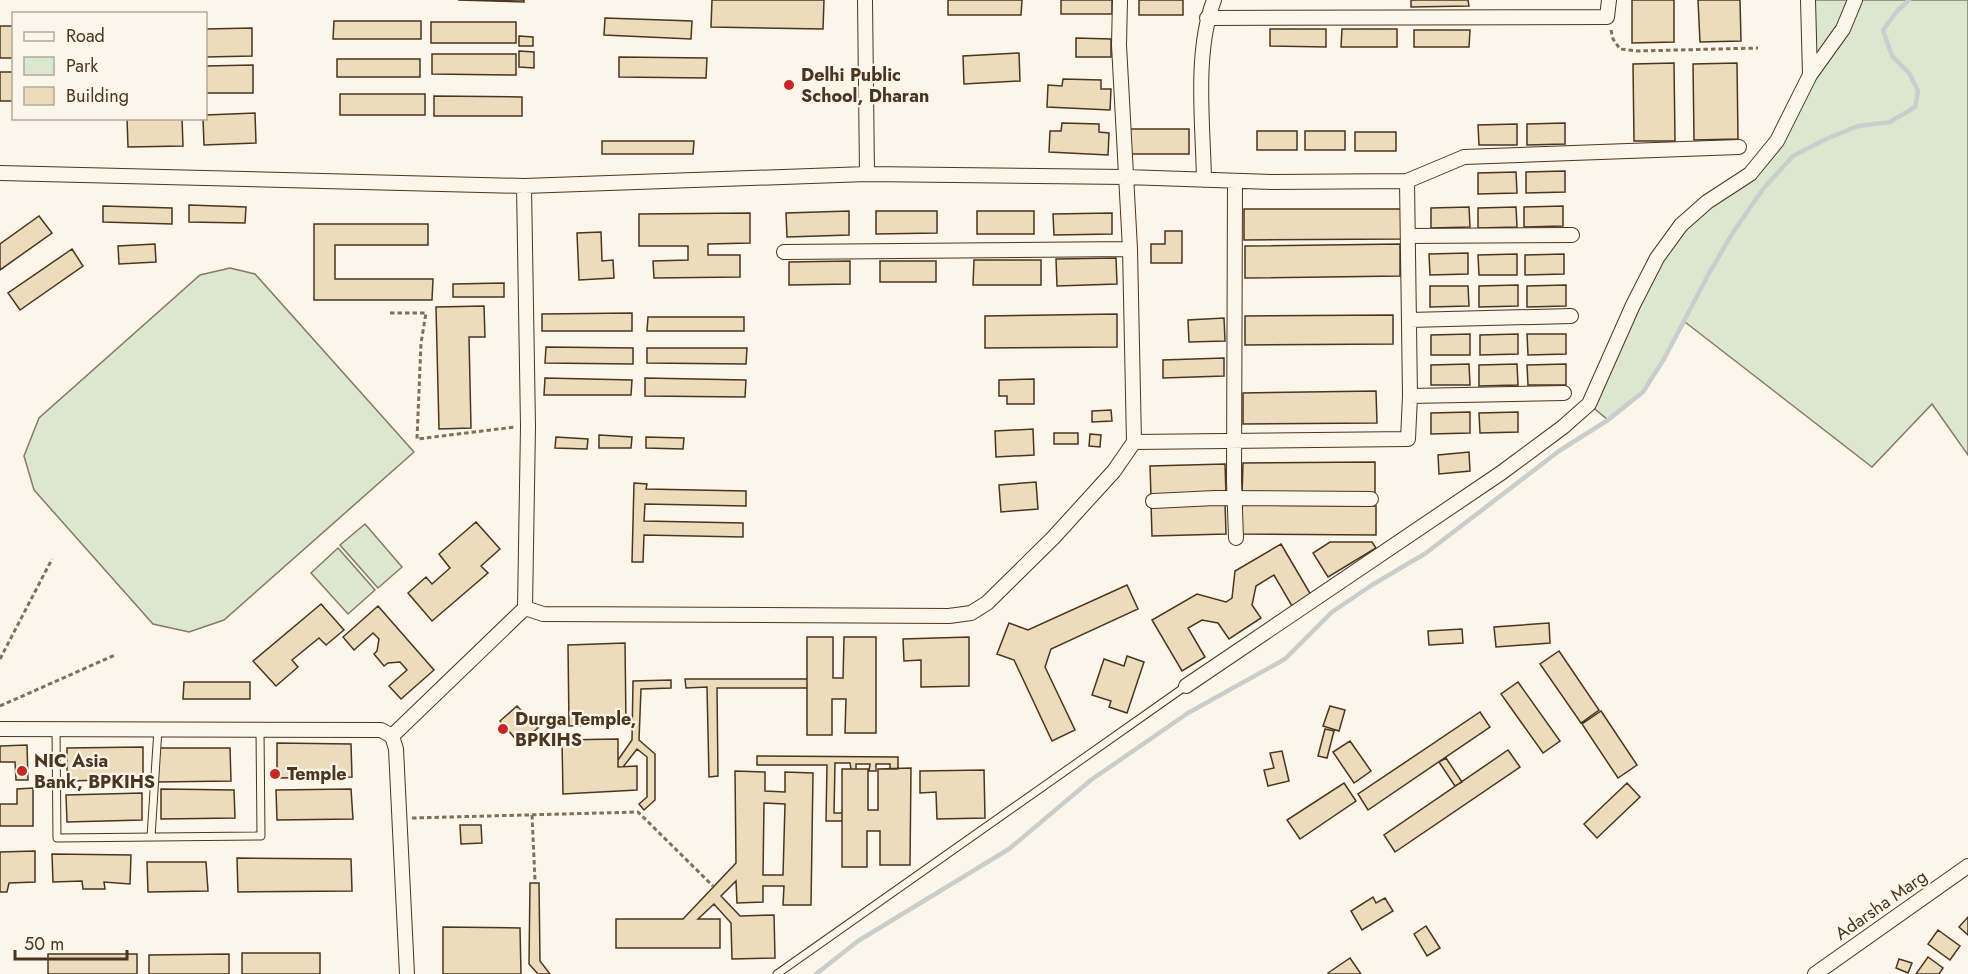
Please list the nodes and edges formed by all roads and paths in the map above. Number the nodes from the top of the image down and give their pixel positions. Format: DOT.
graph roads {
  1 [pos="865,0"];
  2 [pos="1120,0"];
  3 [pos="1214,0"];
  4 [pos="1609,0"];
  5 [pos="1808,0"];
  6 [pos="1855,0"];
  7 [pos="1607,16"];
  8 [pos="1207,18"];
  9 [pos="1758,48"];
  10 [pos="1810,75"];
  11 [pos="1739,147"];
  12 [pos="0,173"];
  13 [pos="867,174"];
  14 [pos="1126,177"];
  15 [pos="1204,180"];
  16 [pos="1235,181"];
  17 [pos="1407,181"];
  18 [pos="524,186"];
  19 [pos="1572,235"];
  20 [pos="1409,236"];
  21 [pos="1130,249"];
  22 [pos="784,252"];
  23 [pos="390,313"];
  24 [pos="1571,316"];
  25 [pos="1409,321"];
  26 [pos="1564,393"];
  27 [pos="1410,396"];
  28 [pos="528,426"];
  29 [pos="1234,439"];
  30 [pos="1134,442"];
  31 [pos="1235,500"];
  32 [pos="1371,500"];
  33 [pos="1153,501"];
  34 [pos="1236,538"];
  35 [pos="52,559"];
  36 [pos="525,608"];
  37 [pos="115,655"];
  38 [pos="0,660"];
  39 [pos="1186,686"];
  40 [pos="0,706"];
  41 [pos="0,729"];
  42 [pos="56,729"];
  43 [pos="158,729"];
  44 [pos="260,729"];
  45 [pos="392,736"];
  46 [pos="532,815"];
  47 [pos="399,818"];
  48 [pos="151,837"];
  49 [pos="1968,866"];
  50 [pos="535,880"];
  51 [pos="713,885"];
  52 [pos="407,974"];
  53 [pos="777,974"];
  54 [pos="1815,974"];
  1 -- 13 [label="street"];
  2 -- 14 [label="street"];
  3 -- 8 [label="street"];
  4 -- 7 [label="street"];
  5 -- 10 [label="street"];
  6 -- 10 [label="street"];
  7 -- 8 [label="street"];
  7 -- 9 [label="path"];
  8 -- 15 [label="street"];
  10 -- 39 [label="street"];
  11 -- 17 [label="street"];
  12 -- 18 [label="street"];
  13 -- 14 [label="street"];
  13 -- 18 [label="street"];
  14 -- 15 [label="street"];
  14 -- 21 [label="street"];
  15 -- 16 [label="street"];
  16 -- 17 [label="street"];
  16 -- 29 [label="street"];
  17 -- 20 [label="street"];
  18 -- 28 [label="street"];
  19 -- 20 [label="street"];
  20 -- 25 [label="street"];
  21 -- 22 [label="street"];
  21 -- 30 [label="street"];
  23 -- 28 [label="path"];
  24 -- 25 [label="street"];
  25 -- 27 [label="street"];
  26 -- 27 [label="street"];
  27 -- 29 [label="street"];
  28 -- 36 [label="street"];
  29 -- 30 [label="street"];
  29 -- 31 [label="street"];
  30 -- 36 [label="street"];
  31 -- 32 [label="street"];
  31 -- 33 [label="street"];
  31 -- 34 [label="street"];
  35 -- 38 [label="path"];
  36 -- 45 [label="street"];
  37 -- 40 [label="path"];
  39 -- 53 [label="lane"];
  41 -- 42 [label="street"];
  42 -- 43 [label="street"];
  42 -- 48 [label="lane"];
  43 -- 44 [label="street"];
  43 -- 48 [label="lane"];
  44 -- 45 [label="street"];
  44 -- 48 [label="lane"];
  45 -- 47 [label="street"];
  46 -- 47 [label="path"];
  46 -- 50 [label="path"];
  46 -- 51 [label="path"];
  47 -- 52 [label="street"];
  49 -- 54 [label="street, Adarsha Marg"];
}
